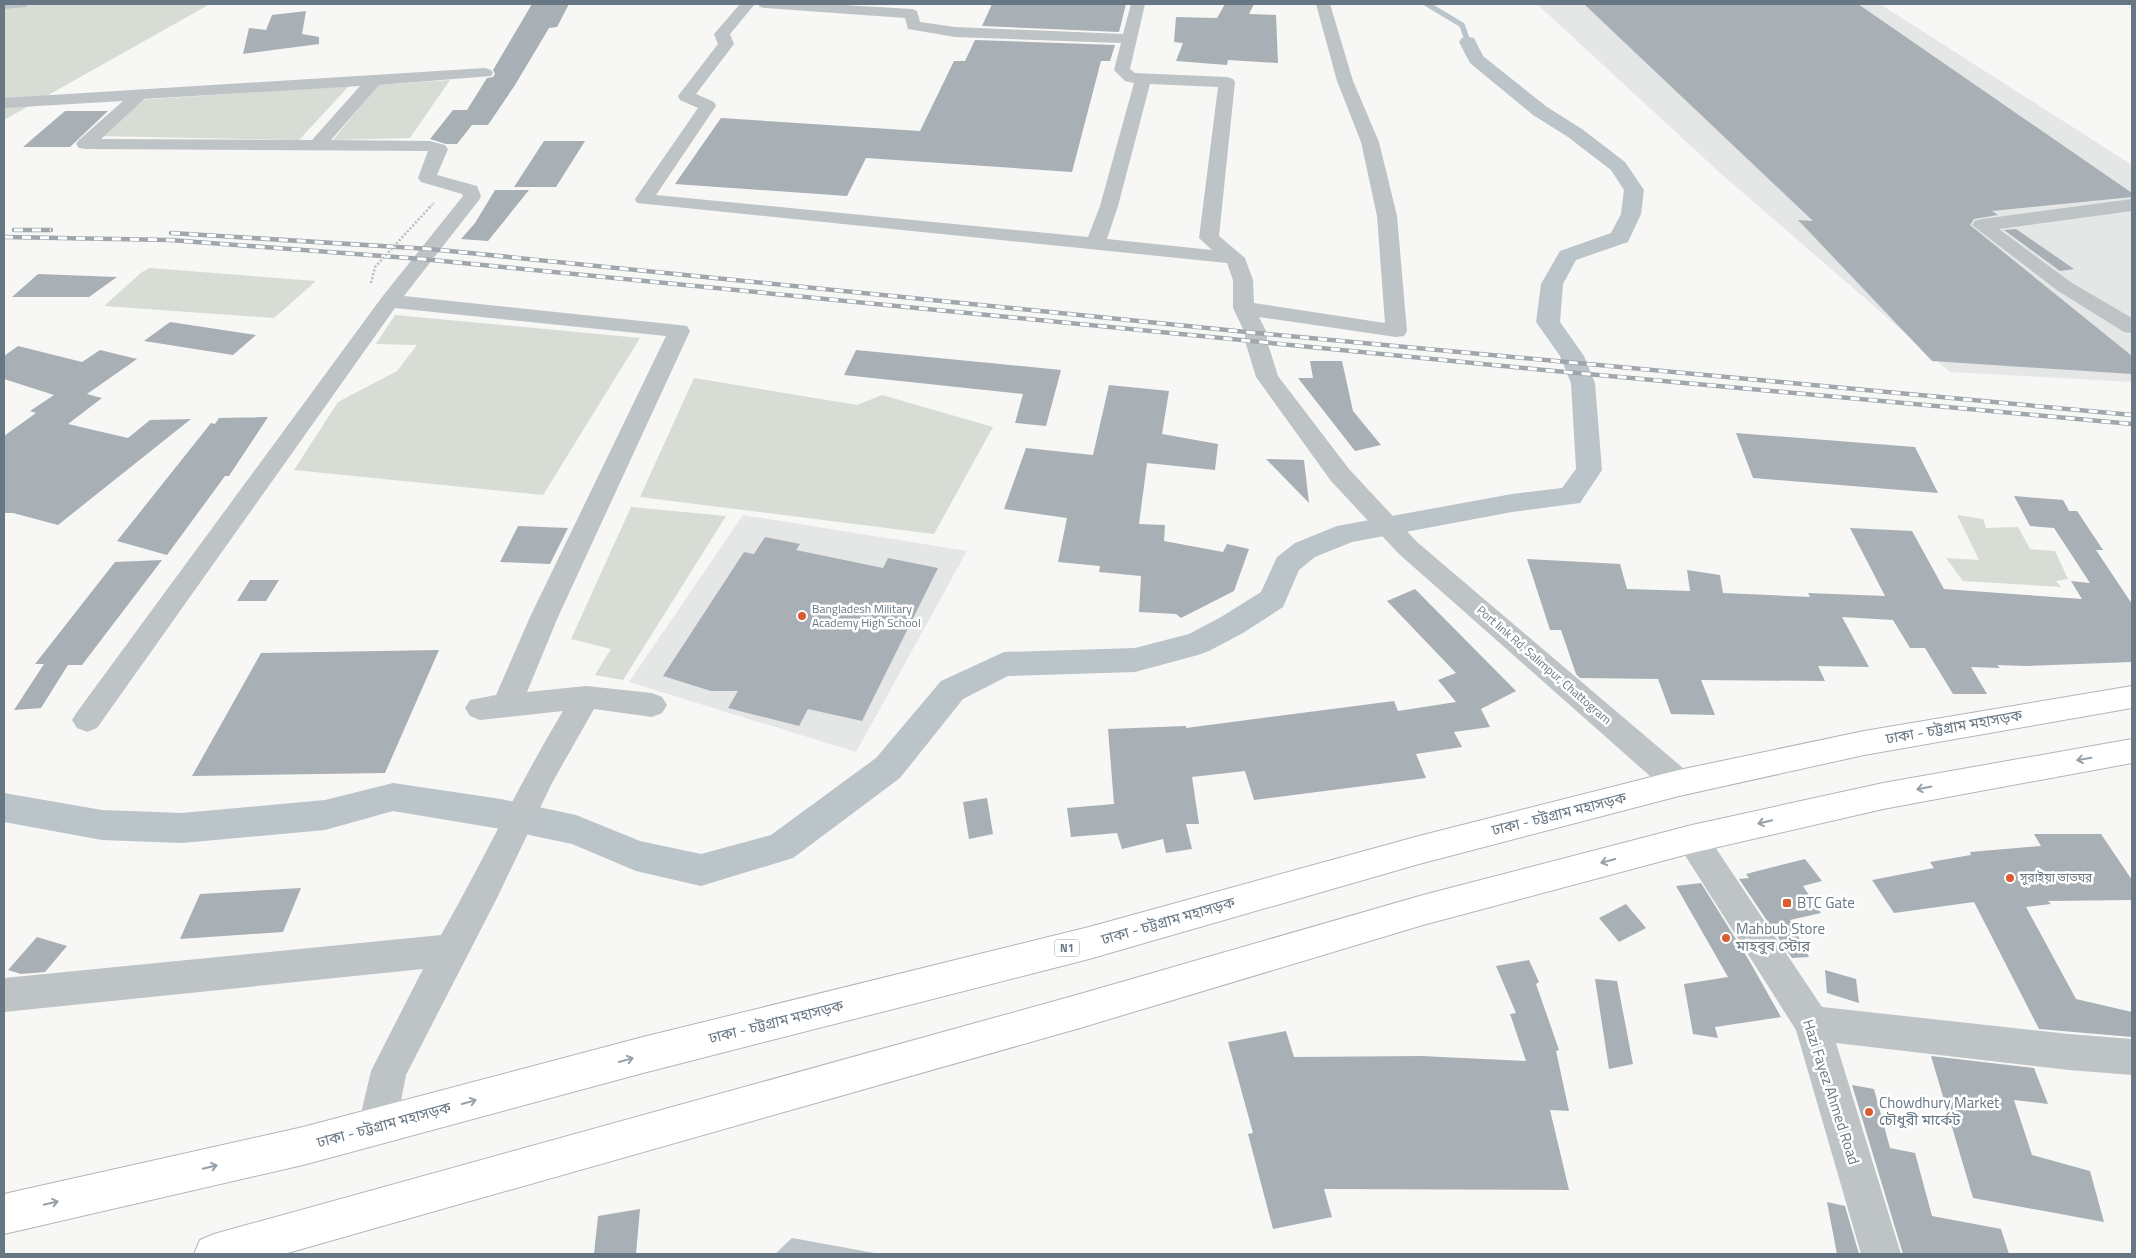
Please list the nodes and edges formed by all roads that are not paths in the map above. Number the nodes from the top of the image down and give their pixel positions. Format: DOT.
graph roads {
  1 [pos="21,4"];
  2 [pos="748,4"];
  3 [pos="765,4"];
  4 [pos="1138,4"];
  5 [pos="1324,4"];
  6 [pos="4,5"];
  7 [pos="1129,38"];
  8 [pos="485,73"];
  9 [pos="1143,79"];
  10 [pos="374,80"];
  11 [pos="139,95"];
  12 [pos="4,103"];
  13 [pos="317,145"];
  14 [pos="2132,205"];
  15 [pos="1096,244"];
  16 [pos="1235,258"];
  17 [pos="389,301"];
  18 [pos="1244,308"];
  19 [pos="2132,327"];
  20 [pos="586,697"];
  21 [pos="2132,697"];
  22 [pos="652,705"];
  23 [pos="87,720"];
  24 [pos="2132,751"];
  25 [pos="1679,783"];
  26 [pos="1692,839"];
  27 [pos="450,950"];
  28 [pos="4,995"];
  29 [pos="1812,1023"];
  30 [pos="2132,1056"];
  31 [pos="377,1126"];
  32 [pos="4,1214"];
  33 [pos="214,1254"];
  34 [pos="1881,1254"];
  1 -- 6 [label="street"];
  2 -- 15 [label="street"];
  3 -- 7 [label="street"];
  4 -- 7 [label="street"];
  5 -- 18 [label="street"];
  7 -- 9 [label="street"];
  8 -- 10 [label="street"];
  9 -- 15 [label="street"];
  9 -- 16 [label="street"];
  10 -- 11 [label="street"];
  10 -- 13 [label="street"];
  11 -- 12 [label="street"];
  11 -- 13 [label="street"];
  13 -- 17 [label="street"];
  14 -- 19 [label="street"];
  15 -- 16 [label="street"];
  16 -- 18 [label="street"];
  17 -- 20 [label="street"];
  17 -- 23 [label="street"];
  18 -- 25 [label="street, Port link Rd, Salimpur, Chattogram"];
  20 -- 22 [label="street"];
  20 -- 27 [label="street"];
  21 -- 25 [label="highway, ঢাকা - চট্টগ্রাম মহাসড়ক / N1"];
  24 -- 26 [label="highway, one-way"];
  31 -- 25 [label="highway, ঢাকা - চট্টগ্রাম মহাসড়ক / N1, one-way"];
  26 -- 29 [label="street, Hazi Fayez Ahmed Road"];
  26 -- 33 [label="highway, one-way"];
  27 -- 28 [label="street"];
  27 -- 31 [label="street"];
  29 -- 30 [label="street"];
  29 -- 34 [label="street, Hazi Fayez Ahmed Road"];
  32 -- 31 [label="highway, ঢাকা - চট্টগ্রাম মহাসড়ক / N1, one-way"];
}
